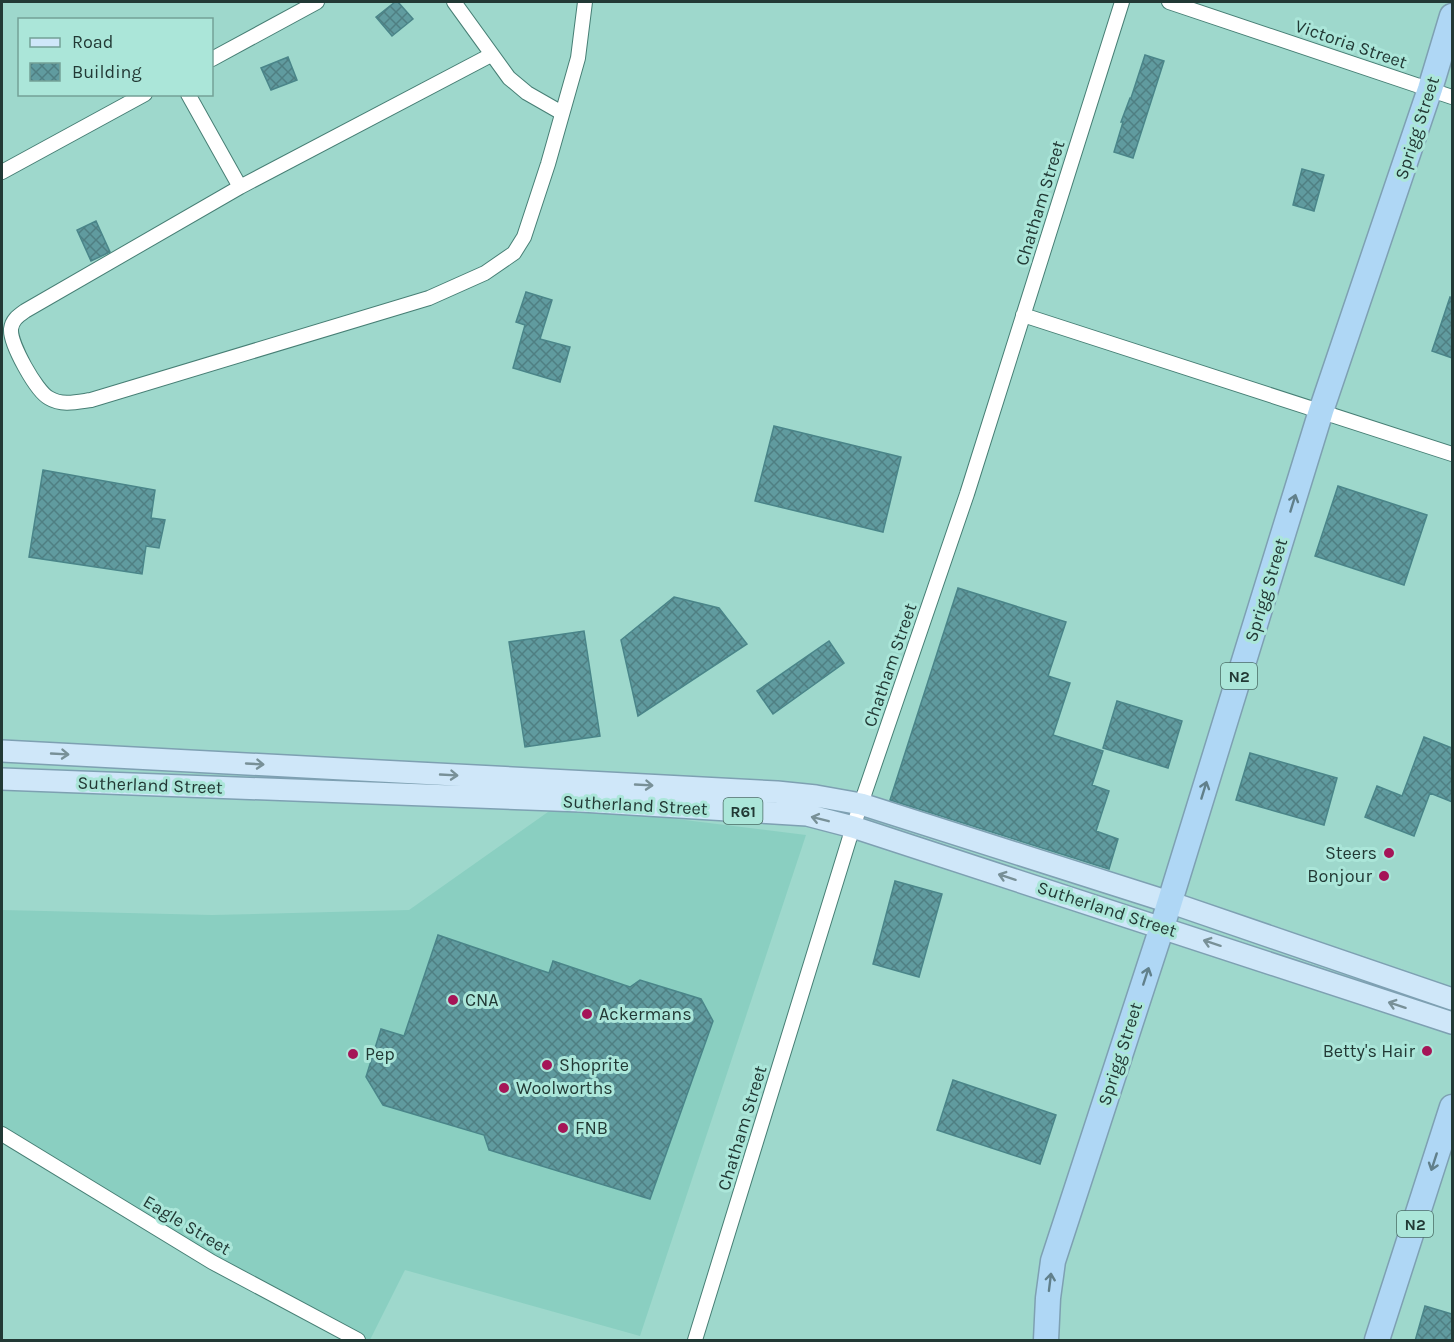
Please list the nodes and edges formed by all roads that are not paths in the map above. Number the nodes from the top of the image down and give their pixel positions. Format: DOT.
graph roads {
  1 [pos="317,2"];
  2 [pos="454,2"];
  3 [pos="585,2"];
  4 [pos="1122,2"];
  5 [pos="1169,2"];
  6 [pos="1452,16"];
  7 [pos="491,55"];
  8 [pos="213,58"];
  9 [pos="1441,93"];
  10 [pos="141,96"];
  11 [pos="189,96"];
  12 [pos="562,113"];
  13 [pos="2,172"];
  14 [pos="240,187"];
  15 [pos="1023,315"];
  16 [pos="1321,411"];
  17 [pos="1452,454"];
  18 [pos="2,751"];
  19 [pos="2,779"];
  20 [pos="861,804"];
  21 [pos="853,827"];
  22 [pos="1169,902"];
  23 [pos="1162,927"];
  24 [pos="1452,999"];
  25 [pos="1452,1023"];
  26 [pos="1452,1107"];
  27 [pos="2,1134"];
  28 [pos="358,1341"];
  29 [pos="695,1341"];
  30 [pos="1047,1341"];
  31 [pos="1377,1341"];
  1 -- 8 [label="street"];
  2 -- 7 [label="street"];
  3 -- 12 [label="street"];
  4 -- 15 [label="street, Chatham Street"];
  5 -- 9 [label="street, Victoria Street"];
  6 -- 9 [label="highway, Sprigg Street / N2"];
  7 -- 12 [label="street"];
  7 -- 14 [label="street"];
  9 -- 16 [label="highway, Sprigg Street / N2"];
  10 -- 13 [label="street"];
  11 -- 14 [label="street"];
  12 -- 14 [label="street"];
  15 -- 16 [label="street"];
  15 -- 20 [label="street, Chatham Street"];
  16 -- 17 [label="street"];
  22 -- 16 [label="highway, Sprigg Street / N2, one-way"];
  18 -- 20 [label="main road, Sutherland Street / R61, one-way"];
  21 -- 19 [label="main road, Sutherland Street / R61, one-way"];
  20 -- 21 [label="street, Chatham Street"];
  20 -- 22 [label="main road, Sutherland Street / R61"];
  23 -- 21 [label="main road, Sutherland Street / R61, one-way"];
  21 -- 29 [label="street, Chatham Street"];
  22 -- 23 [label="highway, Sprigg Street / N2"];
  22 -- 24 [label="main road, Sutherland Street / R61"];
  25 -- 23 [label="main road, Sutherland Street / R61, one-way"];
  30 -- 23 [label="highway, Sprigg Street / N2, one-way"];
  26 -- 31 [label="highway, N2, one-way"];
  27 -- 28 [label="street, Eagle Street"];
}
